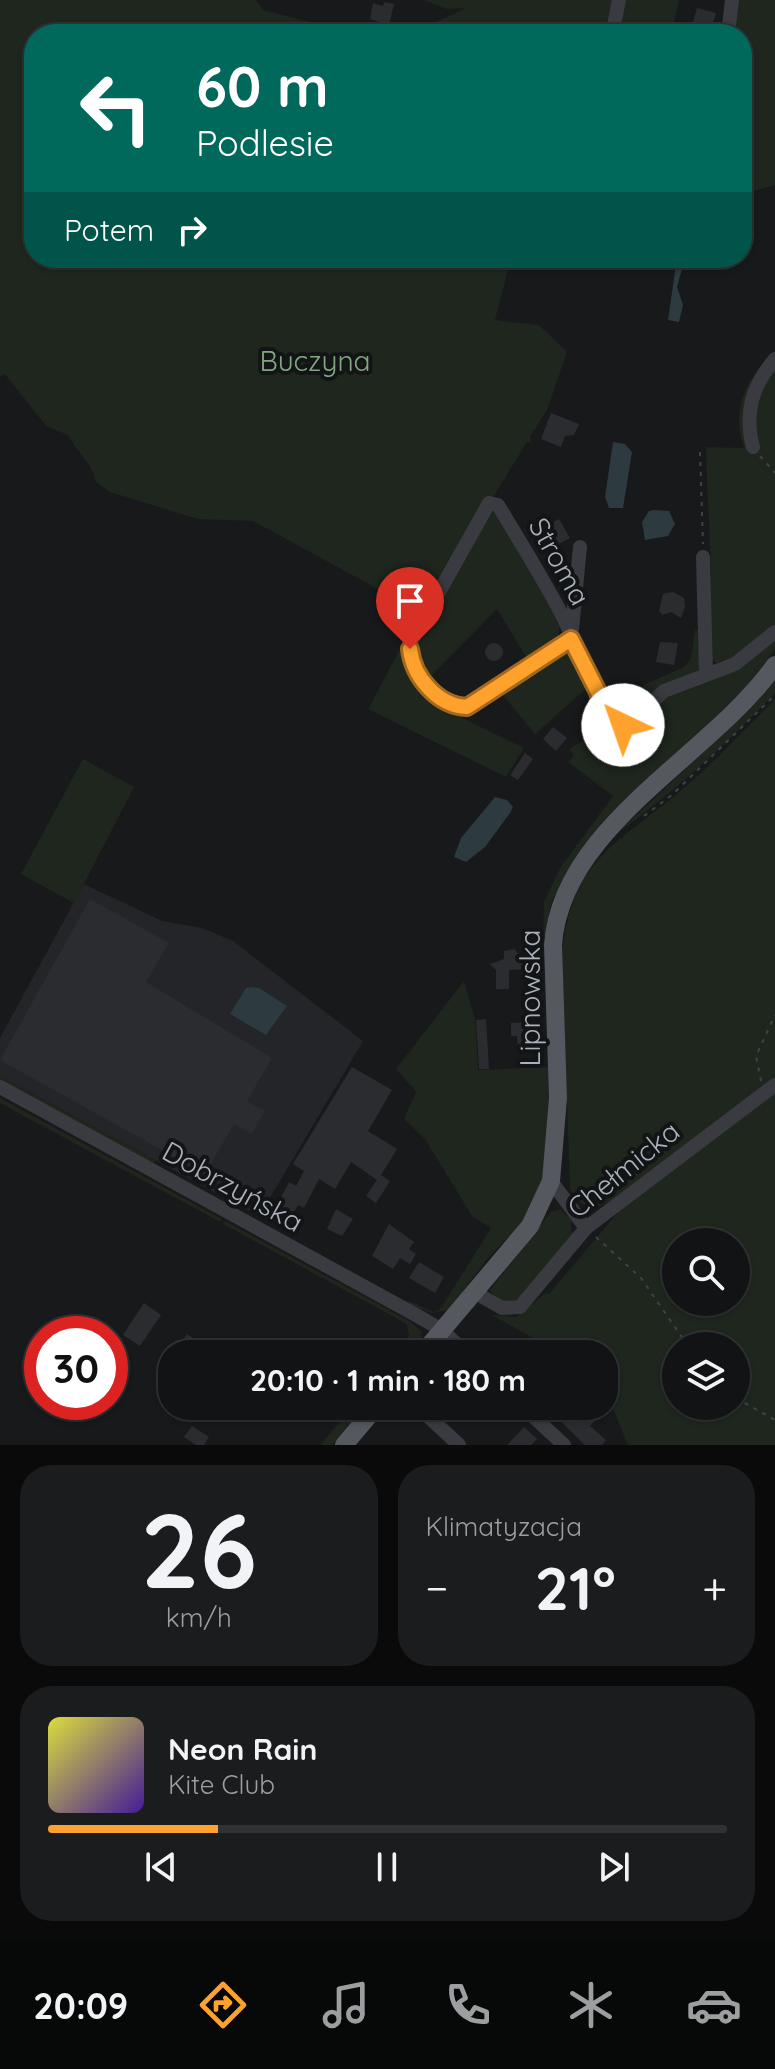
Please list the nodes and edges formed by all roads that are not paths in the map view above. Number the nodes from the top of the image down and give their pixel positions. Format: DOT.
graph roads {
  1 [pos="619,0"];
  2 [pos="732,0"];
  3 [pos="614,24"];
  4 [pos="729,24"];
  5 [pos="775,359"];
  6 [pos="753,447"];
  7 [pos="580,547"];
  8 [pos="703,557"];
  9 [pos="775,632"];
  10 [pos="571,639"];
  11 [pos="775,665"];
  12 [pos="706,673"];
  13 [pos="0,1087"];
  14 [pos="770,1089"];
  15 [pos="551,1181"];
  16 [pos="586,1228"];
  17 [pos="474,1292"];
  18 [pos="442,1330"];
  19 [pos="434,1340"];
  20 [pos="452,1340"];
  21 [pos="365,1420"];
  22 [pos="432,1420"];
  23 [pos="537,1420"];
  24 [pos="344,1445"];
  25 [pos="459,1445"];
  26 [pos="564,1445"];
  1 -- 3 [label="street"];
  2 -- 4 [label="street"];
  5 -- 6 [label="street"];
  7 -- 10 [label="street"];
  8 -- 12 [label="street"];
  9 -- 12 [label="street, Stroma"];
  10 -- 10 [label="street, Stroma"];
  10 -- 12 [label="street, Stroma"];
  11 -- 15 [label="main road, Lipnowska"];
  13 -- 18 [label="street, Dobrzyńska"];
  14 -- 16 [label="street, Chełmicka"];
  15 -- 16 [label="street"];
  15 -- 17 [label="main road, Lipnowska"];
  16 -- 17 [label="street, Chełmicka"];
  17 -- 18 [label="main road, Lipnowska"];
  18 -- 19 [label="main road, Lipnowska"];
  18 -- 20 [label="street, Dobrzyńska"];
  21 -- 24 [label="main road"];
  22 -- 25 [label="street"];
  23 -- 26 [label="street"];
}
